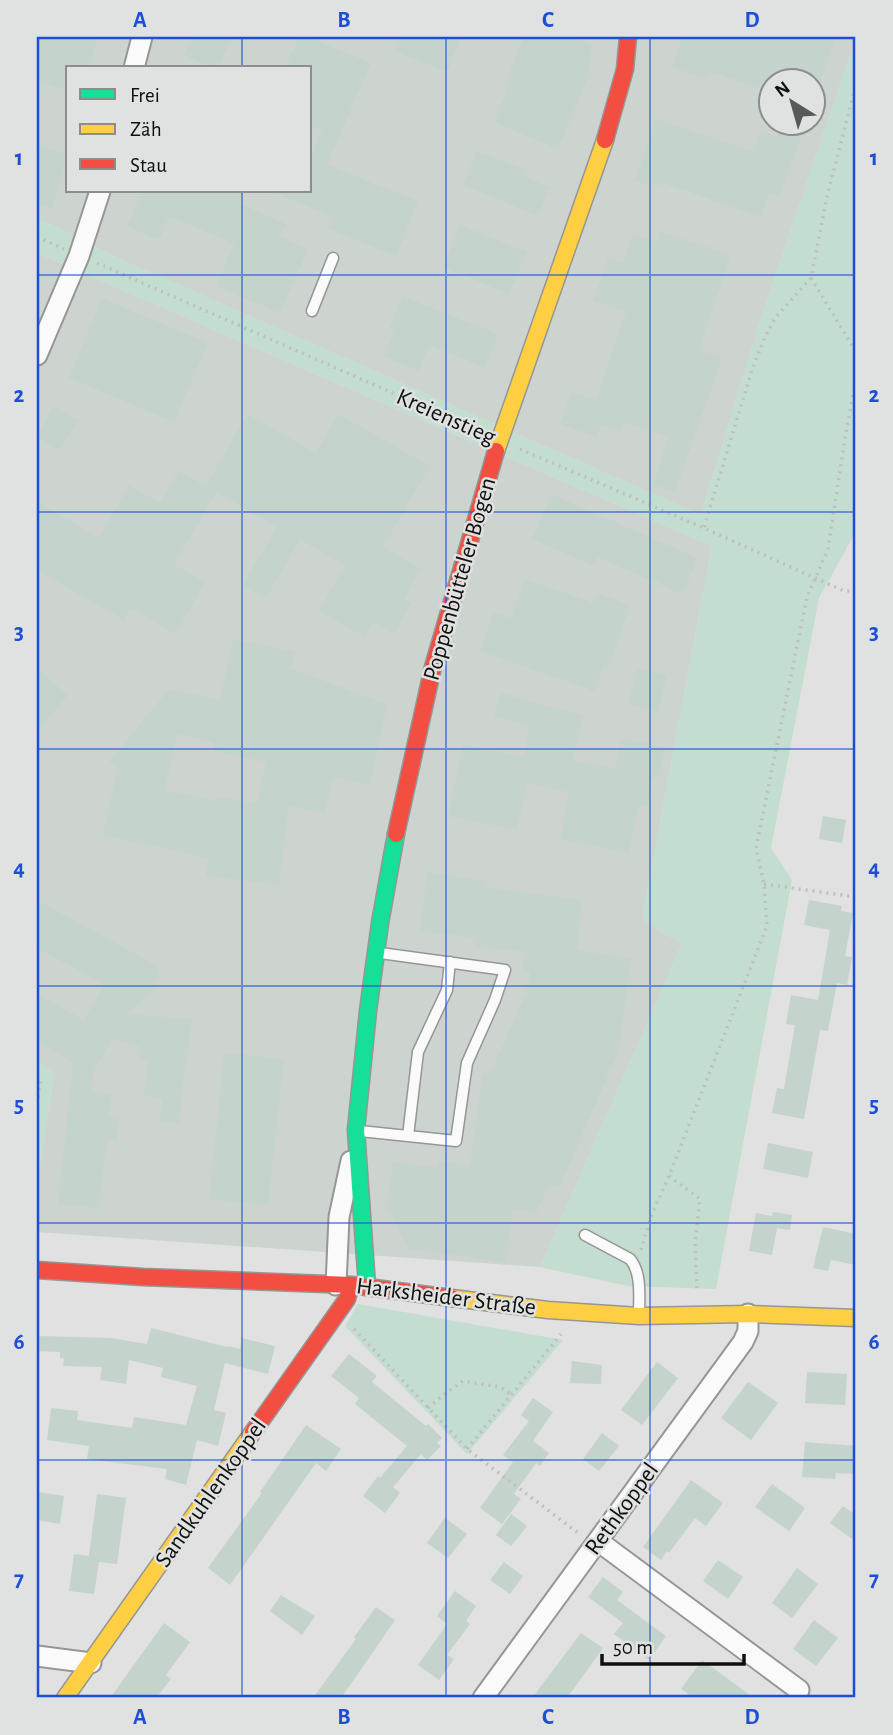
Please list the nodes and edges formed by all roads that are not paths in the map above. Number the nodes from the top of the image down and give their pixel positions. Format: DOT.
graph roads {
  1 [pos="142,37"];
  2 [pos="628,37"];
  3 [pos="135,66"];
  4 [pos="100,192"];
  5 [pos="333,258"];
  6 [pos="312,311"];
  7 [pos="37,355"];
  8 [pos="376,953"];
  9 [pos="450,962"];
  10 [pos="356,1133"];
  11 [pos="408,1136"];
  12 [pos="585,1235"];
  13 [pos="37,1270"];
  14 [pos="351,1285"];
  15 [pos="748,1314"];
  16 [pos="639,1316"];
  17 [pos="856,1318"];
  18 [pos="598,1541"];
  19 [pos="37,1656"];
  20 [pos="91,1663"];
  21 [pos="799,1690"];
  22 [pos="65,1698"];
  23 [pos="483,1698"];
  1 -- 3 [label="street"];
  2 -- 8 [label="street, Poppenbütteler Bogen"];
  4 -- 7 [label="street"];
  5 -- 6 [label="lane"];
  8 -- 9 [label="lane"];
  8 -- 10 [label="street, Poppenbütteler Bogen"];
  9 -- 11 [label="lane"];
  9 -- 11 [label="lane"];
  10 -- 11 [label="lane"];
  10 -- 14 [label="street, Poppenbütteler Bogen"];
  10 -- 14 [label="street, Poppenbütteler Bogen"];
  12 -- 16 [label="lane"];
  13 -- 14 [label="street, Harksheider Straße"];
  14 -- 16 [label="street, Harksheider Straße"];
  14 -- 20 [label="street, Sandkuhlenkoppel"];
  15 -- 16 [label="street, Harksheider Straße"];
  15 -- 17 [label="street, Harksheider Straße"];
  15 -- 18 [label="street, Rethkoppel"];
  18 -- 21 [label="street"];
  18 -- 23 [label="street, Rethkoppel"];
  19 -- 20 [label="street"];
  20 -- 22 [label="street, Sandkuhlenkoppel"];
}
